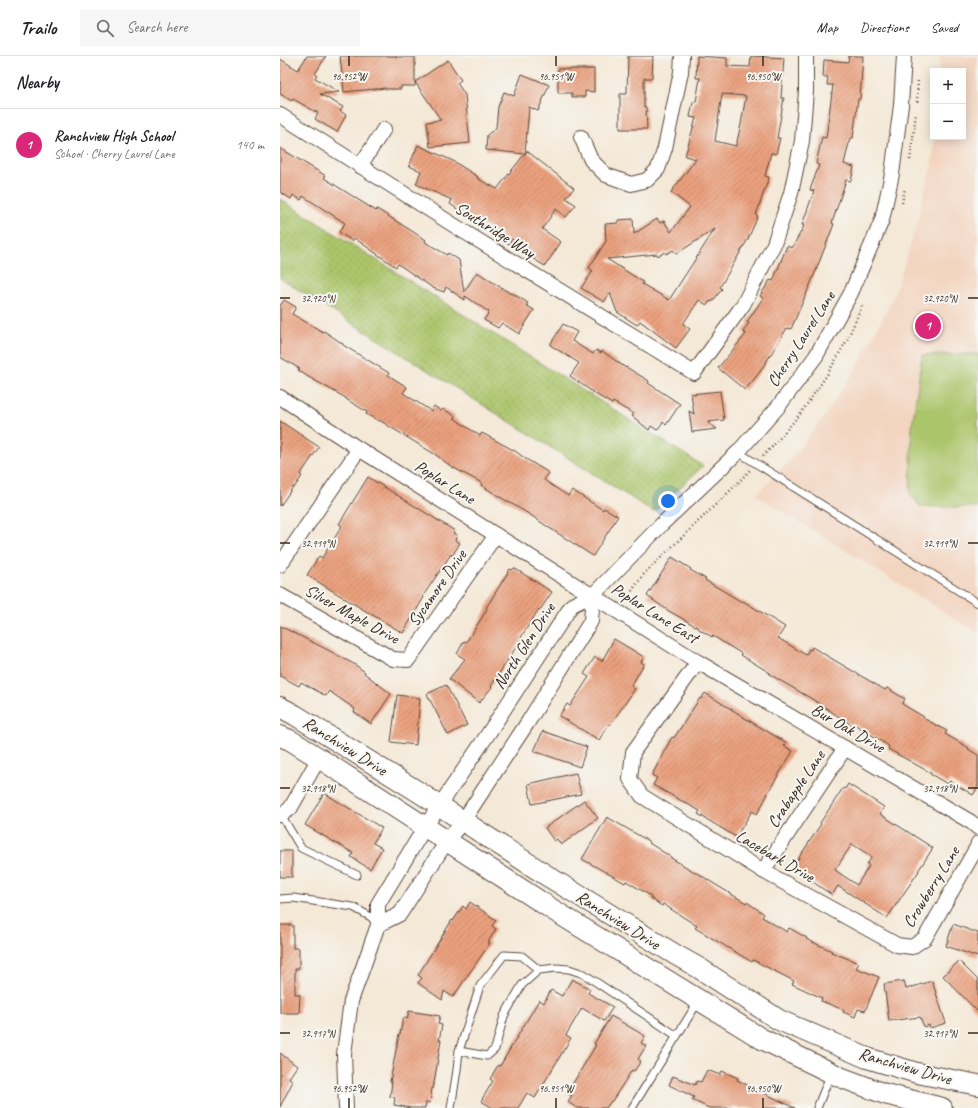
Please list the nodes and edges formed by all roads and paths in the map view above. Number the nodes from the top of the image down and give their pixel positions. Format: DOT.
graph roads {
  1 [pos="682,56"];
  2 [pos="806,56"];
  3 [pos="904,56"];
  4 [pos="280,115"];
  5 [pos="384,129"];
  6 [pos="581,137"];
  7 [pos="360,166"];
  8 [pos="280,397"];
  9 [pos="359,449"];
  10 [pos="738,452"];
  11 [pos="496,536"];
  12 [pos="280,565"];
  13 [pos="280,595"];
  14 [pos="593,595"];
  15 [pos="978,603"];
  16 [pos="408,660"];
  17 [pos="698,662"];
  18 [pos="280,707"];
  19 [pos="280,736"];
  20 [pos="845,748"];
  21 [pos="319,758"];
  22 [pos="440,805"];
  23 [pos="280,815"];
  24 [pos="463,821"];
  25 [pos="425,827"];
  26 [pos="978,828"];
  27 [pos="447,841"];
  28 [pos="978,843"];
  29 [pos="763,871"];
  30 [pos="357,876"];
  31 [pos="280,898"];
  32 [pos="378,926"];
  33 [pos="912,947"];
  34 [pos="539,970"];
  35 [pos="699,1000"];
  36 [pos="677,1036"];
  37 [pos="459,1051"];
  38 [pos="831,1073"];
  39 [pos="978,1085"];
  40 [pos="346,1108"];
  41 [pos="451,1108"];
  42 [pos="632,1108"];
  43 [pos="817,1108"];
  44 [pos="942,1108"];
  1 -- 6 [label="street"];
  2 -- 7 [label="street, Southridge Way"];
  3 -- 10 [label="street, Cherry Laurel Lane"];
  4 -- 7 [label="street, Southridge Way"];
  5 -- 7 [label="street"];
  8 -- 9 [label="street, Poplar Lane"];
  9 -- 11 [label="street, Poplar Lane"];
  9 -- 12 [label="street"];
  10 -- 14 [label="street, Cherry Laurel Lane"];
  10 -- 15 [label="lane"];
  11 -- 14 [label="street, Poplar Lane"];
  11 -- 16 [label="street, Sycamore Drive"];
  13 -- 16 [label="street, Silver Maple Drive"];
  14 -- 17 [label="street, Poplar Lane East"];
  14 -- 22 [label="street, North Glen Drive"];
  14 -- 24 [label="street"];
  17 -- 20 [label="street, Bur Oak Drive"];
  17 -- 29 [label="street, Lacebark Drive"];
  18 -- 22 [label="street, Ranchview Drive"];
  19 -- 21 [label="street, Ranchview Drive"];
  20 -- 26 [label="street, Bur Oak Drive"];
  20 -- 29 [label="street, Crabapple Lane"];
  21 -- 23 [label="street"];
  21 -- 25 [label="street, Ranchview Drive"];
  22 -- 24 [label="street, Ranchview Drive"];
  22 -- 25 [label="street, North Glen Drive"];
  23 -- 30 [label="lane"];
  24 -- 27 [label="street"];
  24 -- 39 [label="street, Ranchview Drive"];
  25 -- 27 [label="street, Ranchview Drive"];
  25 -- 32 [label="street, North Glen Drive"];
  27 -- 32 [label="street"];
  27 -- 35 [label="street, Ranchview Drive"];
  28 -- 33 [label="street, Crowberry Lane"];
  29 -- 33 [label="street, Lacebark Drive"];
  31 -- 32 [label="lane"];
  32 -- 40 [label="street, North Glen Drive"];
  34 -- 36 [label="lane"];
  34 -- 37 [label="lane"];
  34 -- 37 [label="lane"];
  35 -- 36 [label="lane"];
  35 -- 38 [label="street, Ranchview Drive"];
  36 -- 42 [label="lane"];
  37 -- 41 [label="lane"];
  38 -- 43 [label="lane"];
  38 -- 44 [label="street, Ranchview Drive"];
}
